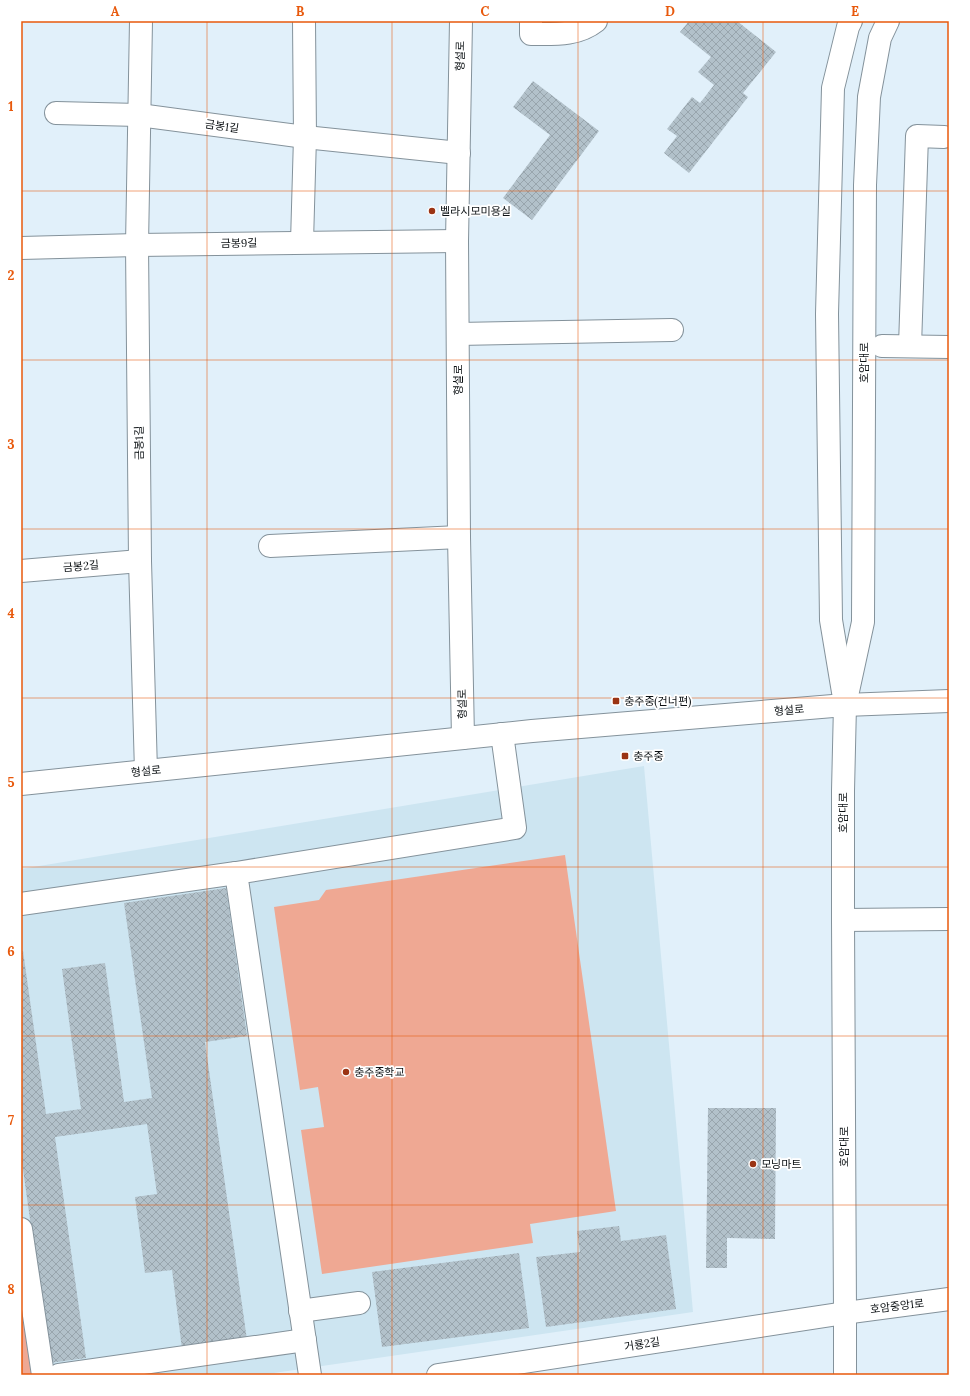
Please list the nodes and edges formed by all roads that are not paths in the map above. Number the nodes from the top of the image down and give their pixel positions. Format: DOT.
graph roads {
  1 [pos="141,21"];
  2 [pos="304,21"];
  3 [pos="461,21"];
  4 [pos="531,21"];
  5 [pos="596,21"];
  6 [pos="851,21"];
  7 [pos="888,21"];
  8 [pos="56,112"];
  9 [pos="140,115"];
  10 [pos="305,137"];
  11 [pos="944,137"];
  12 [pos="459,154"];
  13 [pos="457,241"];
  14 [pos="302,242"];
  15 [pos="137,245"];
  16 [pos="21,248"];
  17 [pos="864,329"];
  18 [pos="672,330"];
  19 [pos="458,334"];
  20 [pos="882,346"];
  21 [pos="910,346"];
  22 [pos="949,347"];
  23 [pos="864,366"];
  24 [pos="459,537"];
  25 [pos="270,546"];
  26 [pos="140,561"];
  27 [pos="21,571"];
  28 [pos="949,701"];
  29 [pos="845,705"];
  30 [pos="502,734"];
  31 [pos="463,738"];
  32 [pos="146,771"];
  33 [pos="21,784"];
  34 [pos="236,873"];
  35 [pos="21,904"];
  36 [pos="949,919"];
  37 [pos="842,920"];
  38 [pos="21,1229"];
  39 [pos="949,1299"];
  40 [pos="359,1303"];
  41 [pos="300,1311"];
  42 [pos="846,1313"];
  43 [pos="305,1340"];
  44 [pos="42,1375"];
  45 [pos="58,1375"];
  46 [pos="310,1375"];
  47 [pos="438,1375"];
  48 [pos="845,1375"];
  1 -- 9 [label="street, 금봉1길"];
  2 -- 10 [label="street"];
  3 -- 12 [label="street, 형설로"];
  4 -- 5 [label="street"];
  6 -- 29 [label="street, 호암대로"];
  7 -- 17 [label="street, 호암대로"];
  8 -- 9 [label="street, 금봉1길"];
  9 -- 10 [label="street, 금봉1길"];
  9 -- 15 [label="street, 금봉1길"];
  10 -- 12 [label="street, 금봉1길"];
  10 -- 14 [label="street"];
  11 -- 21 [label="street"];
  12 -- 13 [label="street, 형설로"];
  13 -- 14 [label="street, 금봉9길"];
  13 -- 19 [label="street, 형설로"];
  14 -- 15 [label="street, 금봉9길"];
  15 -- 16 [label="street, 금봉9길"];
  15 -- 26 [label="street, 금봉1길"];
  17 -- 20 [label="street"];
  17 -- 23 [label="street, 호암대로"];
  18 -- 19 [label="street"];
  19 -- 24 [label="street, 형설로"];
  20 -- 21 [label="street"];
  20 -- 23 [label="street"];
  21 -- 22 [label="street"];
  23 -- 29 [label="street, 호암대로"];
  24 -- 25 [label="street"];
  24 -- 31 [label="street, 형설로"];
  26 -- 27 [label="street, 금봉2길"];
  26 -- 32 [label="street, 금봉1길"];
  28 -- 29 [label="street, 형설로"];
  29 -- 30 [label="street, 형설로"];
  29 -- 37 [label="street, 호암대로"];
  30 -- 31 [label="street, 형설로"];
  30 -- 34 [label="street"];
  31 -- 32 [label="street, 형설로"];
  32 -- 33 [label="street, 형설로"];
  34 -- 35 [label="street"];
  34 -- 41 [label="street"];
  36 -- 37 [label="street"];
  37 -- 42 [label="street, 호암대로"];
  38 -- 44 [label="street"];
  39 -- 42 [label="street, 호암중앙1로"];
  40 -- 41 [label="street"];
  41 -- 43 [label="street"];
  42 -- 47 [label="street, 거룡2길"];
  42 -- 48 [label="street, 호암대로"];
  43 -- 45 [label="street"];
  43 -- 46 [label="street"];
}
